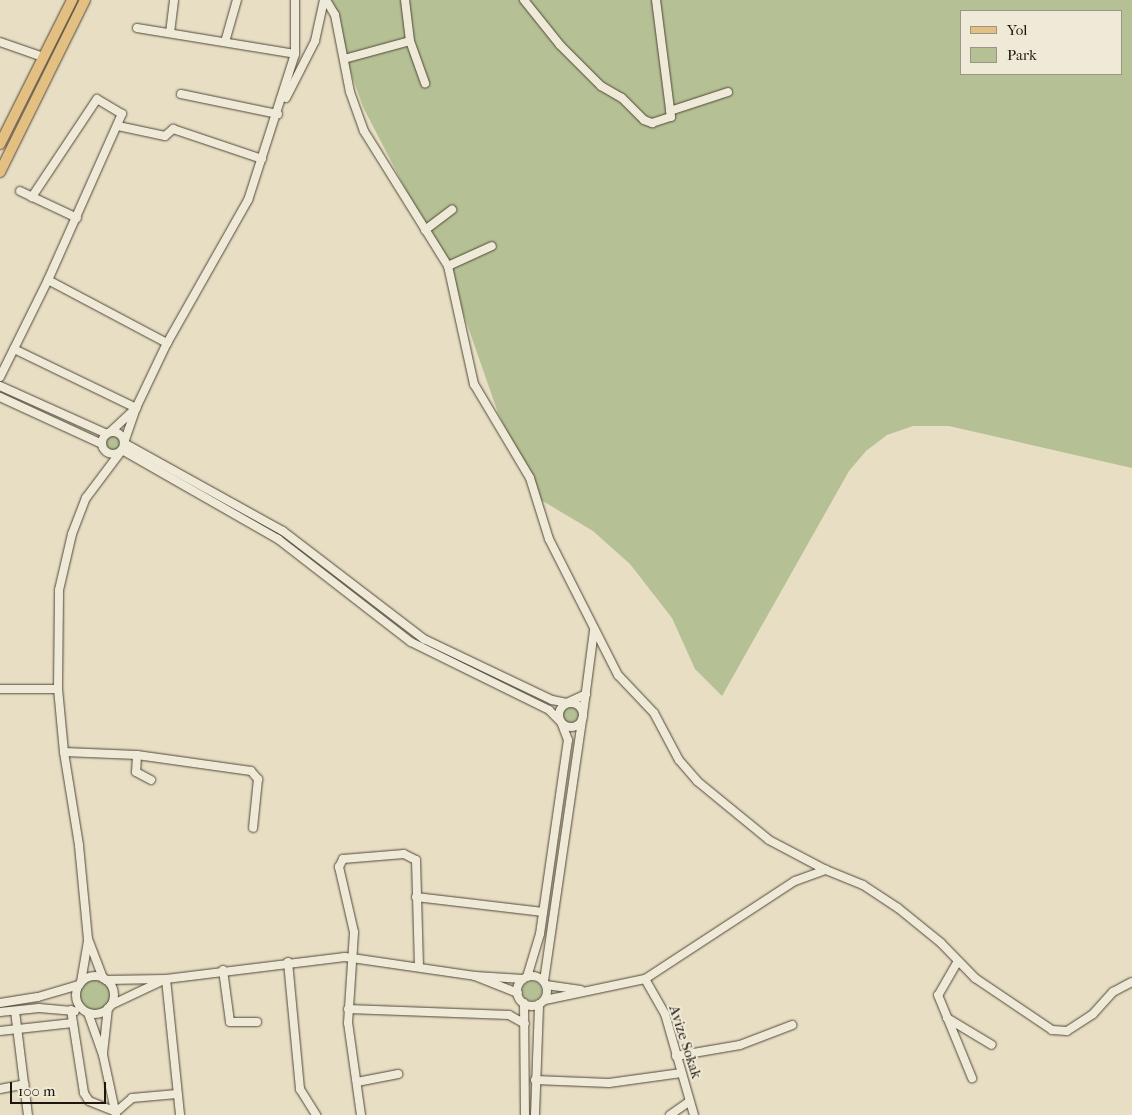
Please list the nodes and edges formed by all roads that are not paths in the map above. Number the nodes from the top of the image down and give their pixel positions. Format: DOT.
graph roads {
  1 [pos="72,0"];
  2 [pos="85,0"];
  3 [pos="174,0"];
  4 [pos="237,0"];
  5 [pos="295,0"];
  6 [pos="325,0"];
  7 [pos="405,0"];
  8 [pos="524,0"];
  9 [pos="656,0"];
  10 [pos="137,28"];
  11 [pos="170,33"];
  12 [pos="410,41"];
  13 [pos="0,42"];
  14 [pos="225,42"];
  15 [pos="295,54"];
  16 [pos="43,57"];
  17 [pos="344,60"];
  18 [pos="425,83"];
  19 [pos="728,92"];
  20 [pos="181,94"];
  21 [pos="670,111"];
  22 [pos="278,114"];
  23 [pos="118,126"];
  24 [pos="0,144"];
  25 [pos="262,159"];
  26 [pos="0,172"];
  27 [pos="20,191"];
  28 [pos="32,197"];
  29 [pos="452,210"];
  30 [pos="77,218"];
  31 [pos="425,230"];
  32 [pos="492,246"];
  33 [pos="448,266"];
  34 [pos="48,280"];
  35 [pos="167,343"];
  36 [pos="14,349"];
  37 [pos="0,377"];
  38 [pos="0,386"];
  39 [pos="0,397"];
  40 [pos="136,408"];
  41 [pos="108,433"];
  42 [pos="103,445"];
  43 [pos="123,446"];
  44 [pos="106,466"];
  45 [pos="594,631"];
  46 [pos="0,689"];
  47 [pos="58,689"];
  48 [pos="586,694"];
  49 [pos="567,703"];
  50 [pos="582,716"];
  51 [pos="561,722"];
  52 [pos="64,752"];
  53 [pos="137,755"];
  54 [pos="151,780"];
  55 [pos="253,828"];
  56 [pos="826,870"];
  57 [pos="416,897"];
  58 [pos="543,912"];
  59 [pos="88,939"];
  60 [pos="354,957"];
  61 [pos="958,961"];
  62 [pos="288,962"];
  63 [pos="419,967"];
  64 [pos="223,970"];
  65 [pos="475,976"];
  66 [pos="525,978"];
  67 [pos="105,979"];
  68 [pos="166,979"];
  69 [pos="644,979"];
  70 [pos="1132,982"];
  71 [pos="80,983"];
  72 [pos="545,983"];
  73 [pos="588,991"];
  74 [pos="518,993"];
  75 [pos="542,1002"];
  76 [pos="0,1003"];
  77 [pos="524,1003"];
  78 [pos="110,1007"];
  79 [pos="348,1009"];
  80 [pos="71,1010"];
  81 [pos="15,1011"];
  82 [pos="0,1012"];
  83 [pos="87,1012"];
  84 [pos="948,1018"];
  85 [pos="73,1022"];
  86 [pos="257,1022"];
  87 [pos="525,1024"];
  88 [pos="792,1025"];
  89 [pos="16,1029"];
  90 [pos="0,1031"];
  91 [pos="992,1045"];
  92 [pos="103,1055"];
  93 [pos="676,1056"];
  94 [pos="681,1073"];
  95 [pos="398,1074"];
  96 [pos="972,1078"];
  97 [pos="535,1080"];
  98 [pos="357,1082"];
  99 [pos="25,1084"];
  100 [pos="0,1089"];
  101 [pos="177,1094"];
  102 [pos="690,1101"];
  103 [pos="116,1113"];
  104 [pos="28,1115"];
  105 [pos="180,1115"];
  106 [pos="316,1115"];
  107 [pos="361,1115"];
  108 [pos="525,1115"];
  109 [pos="535,1115"];
  110 [pos="670,1115"];
  111 [pos="694,1115"];
  1 -- 16 [label="main road"];
  2 -- 26 [label="main road"];
  3 -- 11 [label="street"];
  4 -- 14 [label="street"];
  5 -- 15 [label="street"];
  6 -- 17 [label="street"];
  6 -- 22 [label="street"];
  7 -- 12 [label="street"];
  8 -- 21 [label="street"];
  9 -- 21 [label="street"];
  10 -- 11 [label="street"];
  11 -- 14 [label="street"];
  12 -- 17 [label="street"];
  12 -- 18 [label="street"];
  13 -- 16 [label="street"];
  14 -- 15 [label="street"];
  15 -- 22 [label="street"];
  16 -- 24 [label="main road"];
  17 -- 31 [label="street"];
  19 -- 21 [label="street"];
  20 -- 22 [label="street"];
  22 -- 25 [label="street"];
  23 -- 25 [label="street"];
  23 -- 28 [label="street"];
  23 -- 30 [label="street"];
  25 -- 35 [label="street"];
  27 -- 28 [label="street"];
  28 -- 30 [label="street"];
  29 -- 31 [label="street"];
  30 -- 34 [label="street"];
  31 -- 33 [label="street"];
  32 -- 33 [label="street"];
  33 -- 45 [label="street"];
  34 -- 35 [label="street"];
  34 -- 36 [label="street"];
  35 -- 40 [label="street"];
  36 -- 37 [label="street"];
  36 -- 40 [label="street"];
  38 -- 41 [label="street"];
  39 -- 42 [label="street"];
  40 -- 41 [label="street"];
  40 -- 43 [label="street"];
  41 -- 42 [label="street"];
  41 -- 43 [label="street"];
  42 -- 43 [label="street"];
  42 -- 44 [label="street"];
  43 -- 44 [label="street"];
  43 -- 49 [label="street"];
  43 -- 51 [label="street"];
  44 -- 47 [label="street"];
  45 -- 48 [label="street"];
  45 -- 56 [label="street"];
  46 -- 47 [label="street"];
  47 -- 52 [label="street"];
  48 -- 49 [label="street"];
  48 -- 50 [label="street"];
  49 -- 50 [label="street"];
  49 -- 51 [label="street"];
  50 -- 51 [label="street"];
  50 -- 72 [label="street"];
  51 -- 58 [label="street"];
  52 -- 53 [label="street"];
  52 -- 59 [label="street"];
  53 -- 54 [label="street"];
  53 -- 55 [label="street"];
  56 -- 61 [label="street"];
  56 -- 69 [label="street"];
  57 -- 58 [label="street"];
  57 -- 60 [label="street"];
  57 -- 63 [label="street"];
  58 -- 66 [label="street"];
  59 -- 67 [label="street"];
  59 -- 71 [label="street"];
  60 -- 62 [label="street"];
  60 -- 63 [label="street"];
  60 -- 79 [label="street"];
  61 -- 70 [label="street"];
  61 -- 84 [label="street"];
  62 -- 64 [label="street"];
  62 -- 106 [label="street"];
  63 -- 65 [label="street"];
  64 -- 68 [label="street"];
  64 -- 86 [label="street"];
  65 -- 66 [label="street"];
  65 -- 74 [label="street"];
  66 -- 72 [label="street"];
  66 -- 74 [label="street"];
  67 -- 68 [label="street"];
  67 -- 71 [label="street"];
  67 -- 78 [label="street"];
  68 -- 78 [label="street"];
  68 -- 101 [label="street"];
  69 -- 73 [label="street"];
  69 -- 93 [label="street, Avize Sokak"];
  71 -- 76 [label="street"];
  71 -- 83 [label="street"];
  72 -- 73 [label="street"];
  72 -- 75 [label="street"];
  73 -- 75 [label="street"];
  74 -- 77 [label="street"];
  75 -- 77 [label="street"];
  75 -- 97 [label="street"];
  77 -- 87 [label="street"];
  78 -- 83 [label="street"];
  78 -- 92 [label="street"];
  79 -- 87 [label="street"];
  79 -- 98 [label="street"];
  80 -- 81 [label="street"];
  80 -- 83 [label="street"];
  80 -- 85 [label="street"];
  81 -- 82 [label="street"];
  81 -- 89 [label="street"];
  83 -- 92 [label="street"];
  84 -- 91 [label="street"];
  84 -- 96 [label="street"];
  85 -- 89 [label="street"];
  85 -- 103 [label="street"];
  87 -- 108 [label="street"];
  88 -- 93 [label="street"];
  89 -- 90 [label="street"];
  89 -- 99 [label="street"];
  92 -- 103 [label="street"];
  93 -- 94 [label="street, Avize Sokak"];
  94 -- 97 [label="street"];
  94 -- 102 [label="street, Avize Sokak"];
  95 -- 98 [label="street"];
  97 -- 109 [label="street"];
  98 -- 107 [label="street"];
  99 -- 100 [label="street"];
  99 -- 104 [label="street"];
  101 -- 103 [label="street"];
  101 -- 105 [label="street"];
  102 -- 110 [label="street"];
  102 -- 111 [label="street, Avize Sokak"];
}
